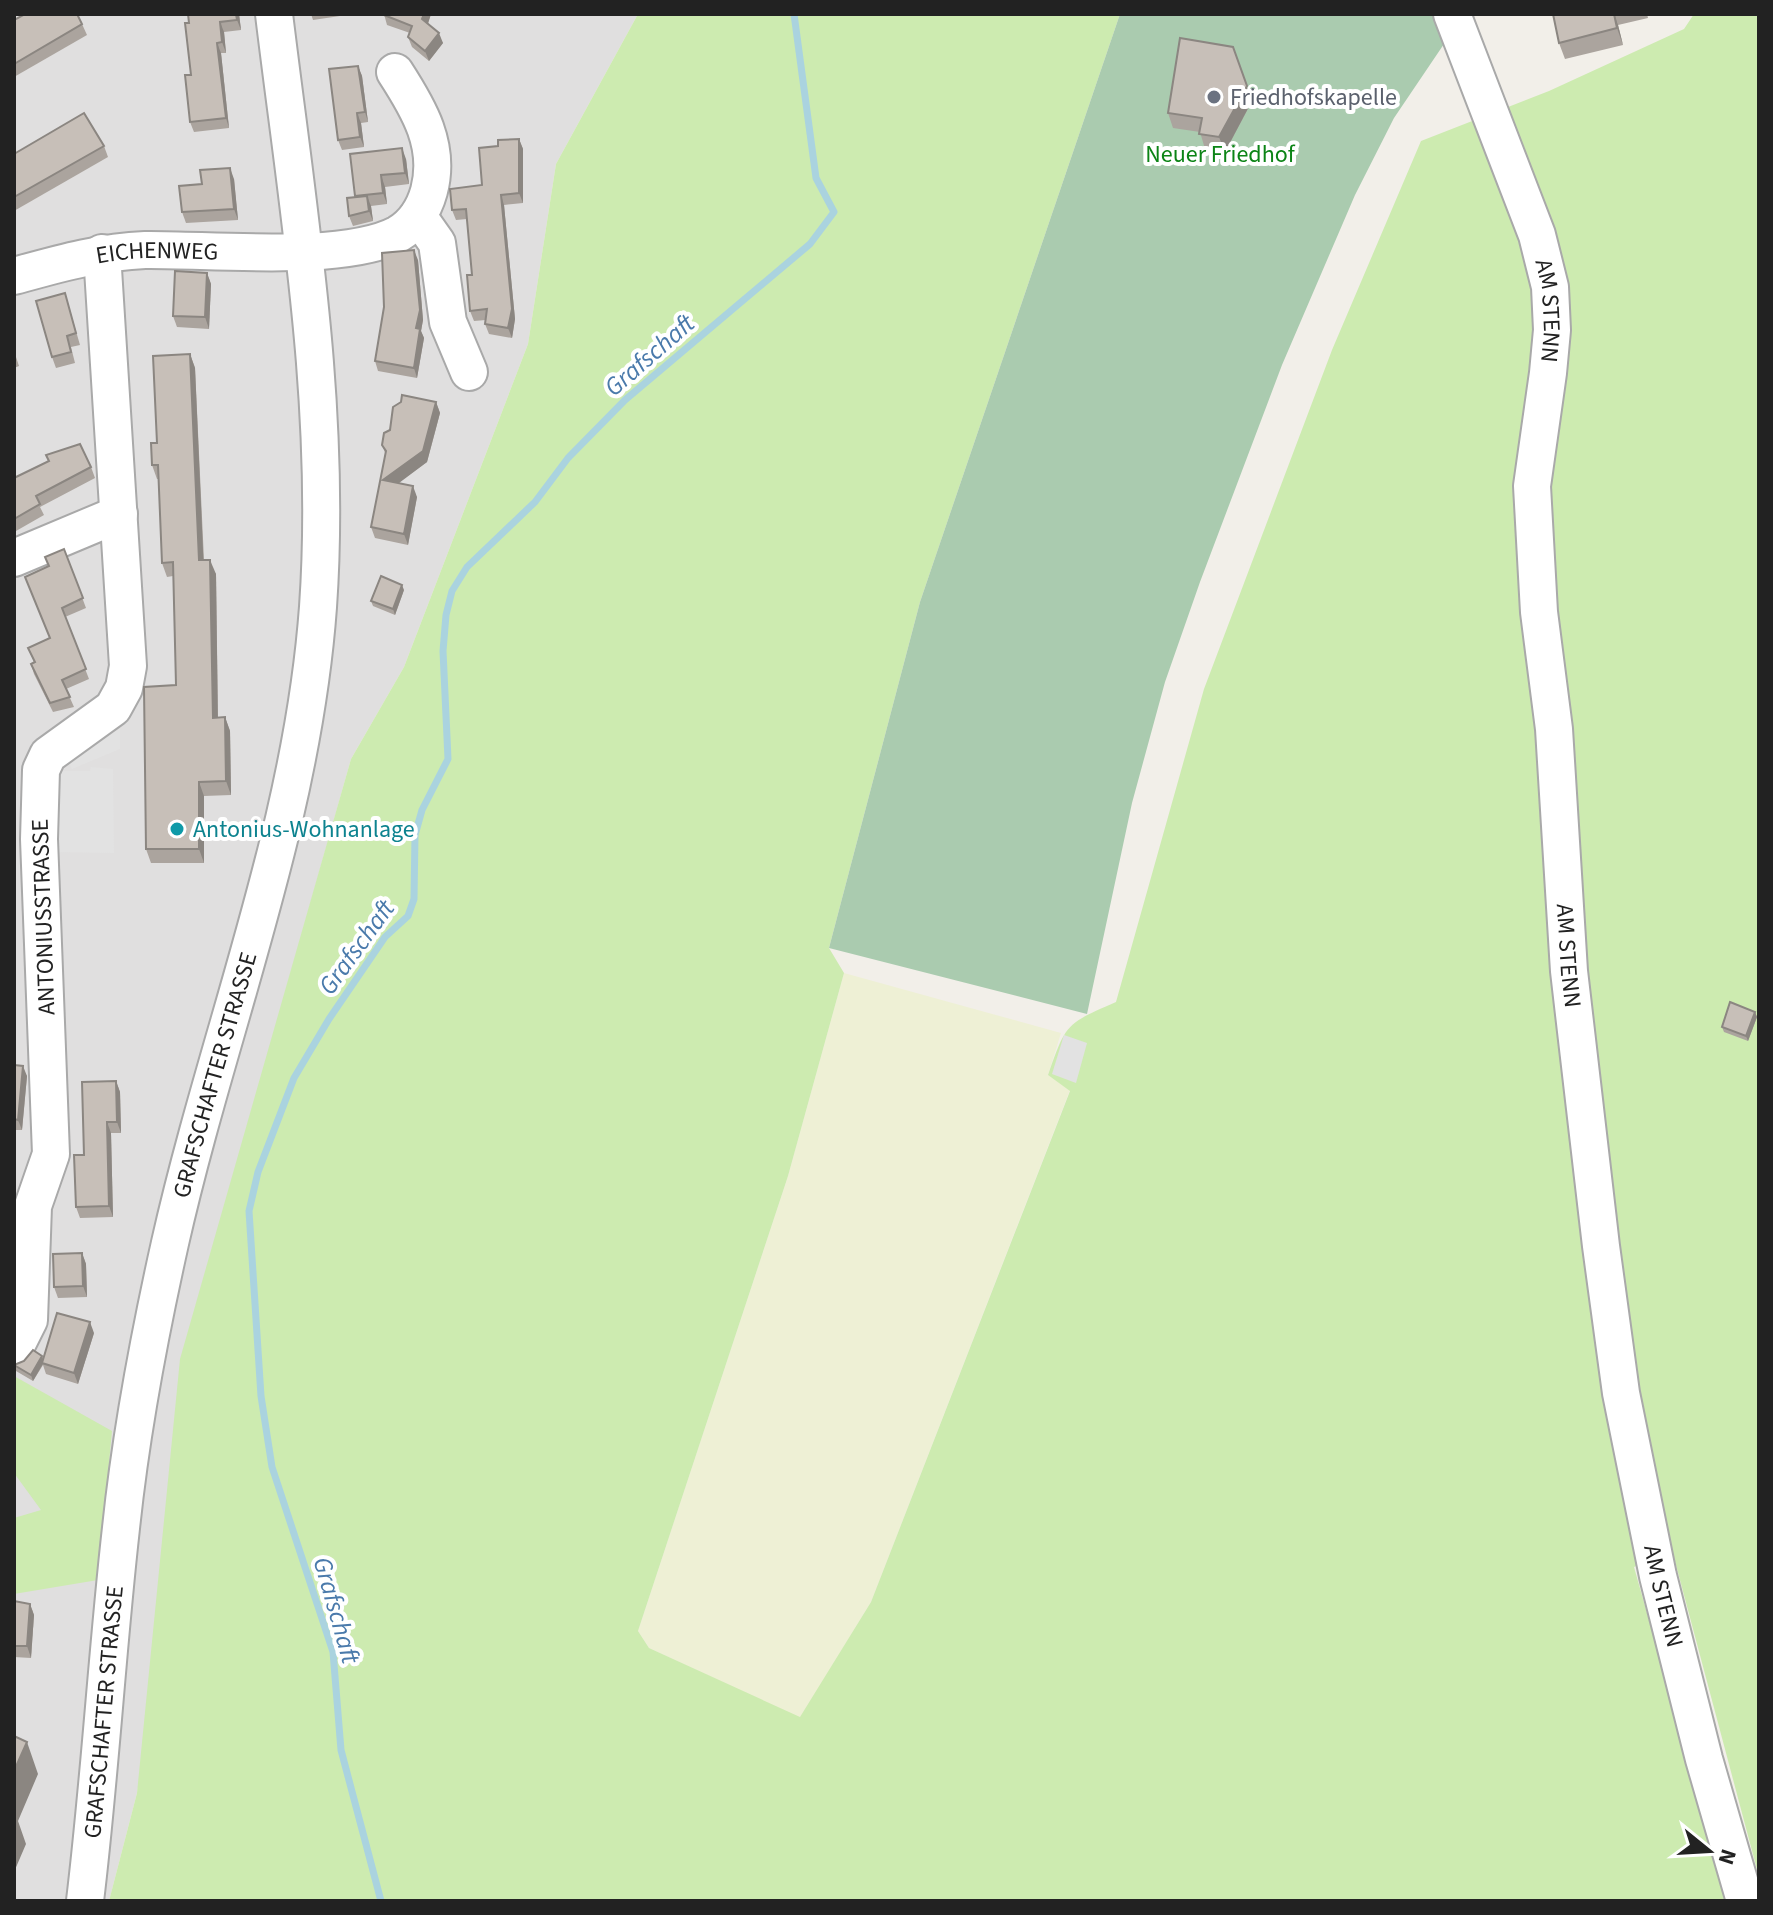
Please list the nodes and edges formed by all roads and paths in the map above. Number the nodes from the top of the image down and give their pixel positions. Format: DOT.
graph roads {
  1 [pos="274,14"];
  2 [pos="1452,14"];
  3 [pos="395,72"];
  4 [pos="418,216"];
  5 [pos="303,252"];
  6 [pos="102,253"];
  7 [pos="14,276"];
  8 [pos="469,372"];
  9 [pos="119,514"];
  10 [pos="14,558"];
  11 [pos="14,1350"];
  12 [pos="85,1901"];
  13 [pos="1745,1901"];
  1 -- 5 [label="street, GRAFSCHAFTER STRASSE"];
  2 -- 13 [label="street, AM STENN"];
  3 -- 4 [label="street"];
  4 -- 5 [label="street"];
  4 -- 8 [label="street"];
  5 -- 6 [label="street, EICHENWEG"];
  5 -- 12 [label="street, GRAFSCHAFTER STRASSE"];
  6 -- 7 [label="street, EICHENWEG"];
  6 -- 9 [label="street, ANTONIUSSTRASSE"];
  9 -- 10 [label="street"];
  9 -- 11 [label="street, ANTONIUSSTRASSE"];
}
